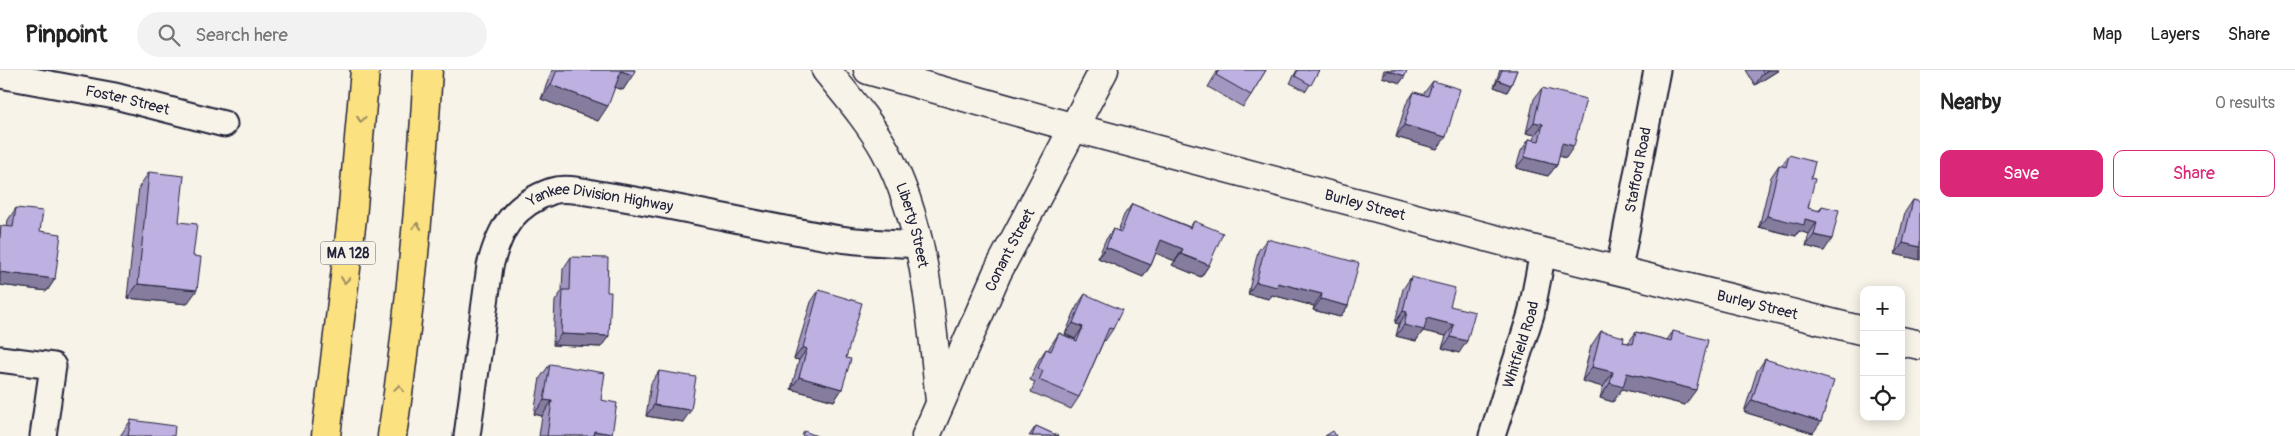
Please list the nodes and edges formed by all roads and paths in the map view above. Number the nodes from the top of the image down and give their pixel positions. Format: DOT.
graph roads {
  1 [pos="365,70"];
  2 [pos="428,70"];
  3 [pos="826,70"];
  4 [pos="868,70"];
  5 [pos="1104,70"];
  6 [pos="1657,70"];
  7 [pos="0,75"];
  8 [pos="224,124"];
  9 [pos="1075,128"];
  10 [pos="919,245"];
  11 [pos="1543,252"];
  12 [pos="1619,269"];
  13 [pos="1860,330"];
  14 [pos="1905,342"];
  15 [pos="1920,346"];
  16 [pos="0,359"];
  17 [pos="940,402"];
  18 [pos="44,436"];
  19 [pos="326,436"];
  20 [pos="392,436"];
  21 [pos="467,436"];
  22 [pos="926,436"];
  23 [pos="1492,436"];
  1 -- 19 [label="highway, MA 128, one-way"];
  20 -- 2 [label="highway, one-way"];
  3 -- 10 [label="main road, Liberty Street"];
  4 -- 9 [label="main road, Burley Street"];
  5 -- 9 [label="main road, Conant Street"];
  6 -- 12 [label="street, Stafford Road"];
  7 -- 8 [label="street, Foster Street"];
  9 -- 11 [label="main road, Burley Street"];
  9 -- 17 [label="main road, Conant Street"];
  10 -- 17 [label="main road, Liberty Street"];
  10 -- 21 [label="street, Yankee Division Highway"];
  11 -- 12 [label="main road, Burley Street"];
  11 -- 23 [label="street, Whitfield Road"];
  12 -- 13 [label="main road, Burley Street"];
  14 -- 15 [label="main road"];
  16 -- 18 [label="street"];
  17 -- 22 [label="main road, Conant Street"];
}
